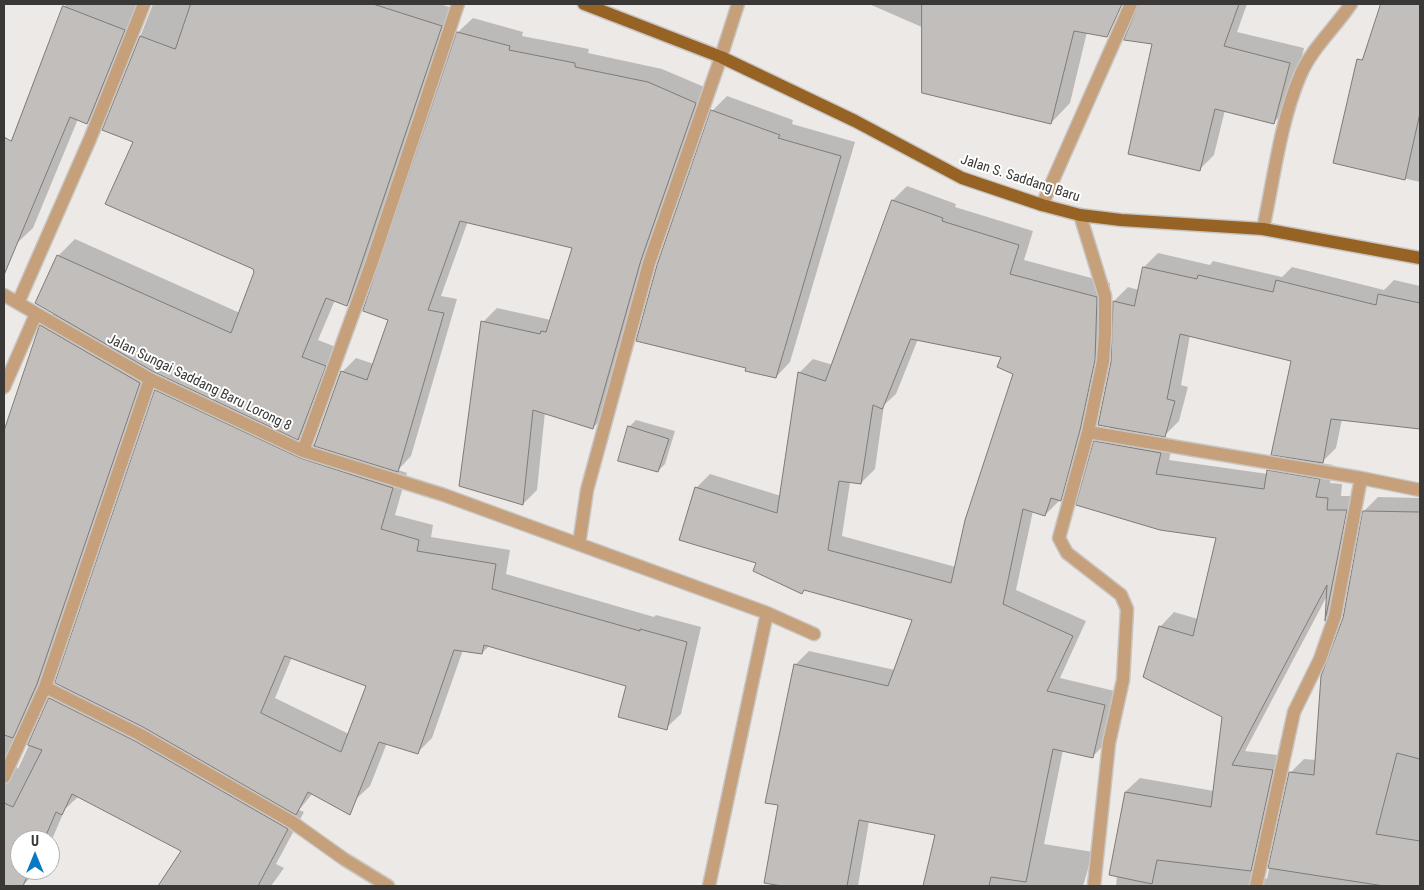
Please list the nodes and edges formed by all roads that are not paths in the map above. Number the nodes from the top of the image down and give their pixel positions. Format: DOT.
graph roads {
  1 [pos="144,4"];
  2 [pos="458,4"];
  3 [pos="584,4"];
  4 [pos="738,4"];
  5 [pos="1131,4"];
  6 [pos="1351,4"];
  7 [pos="722,57"];
  8 [pos="1042,205"];
  9 [pos="1080,215"];
  10 [pos="1263,229"];
  11 [pos="1420,258"];
  12 [pos="4,295"];
  13 [pos="18,303"];
  14 [pos="36,314"];
  15 [pos="150,378"];
  16 [pos="4,388"];
  17 [pos="1088,432"];
  18 [pos="303,451"];
  19 [pos="1361,478"];
  20 [pos="1420,490"];
  21 [pos="580,544"];
  22 [pos="767,613"];
  23 [pos="814,634"];
  24 [pos="45,687"];
  25 [pos="4,777"];
  26 [pos="388,886"];
  27 [pos="709,886"];
  28 [pos="1094,886"];
  29 [pos="1256,886"];
  1 -- 13 [label="street"];
  2 -- 18 [label="street"];
  3 -- 7 [label="main road, Jalan S. Saddang Baru"];
  4 -- 7 [label="street"];
  5 -- 8 [label="street"];
  6 -- 10 [label="street"];
  7 -- 8 [label="main road, Jalan S. Saddang Baru"];
  7 -- 21 [label="street"];
  8 -- 9 [label="main road, Jalan S. Saddang Baru"];
  9 -- 10 [label="main road, Jalan S. Saddang Baru"];
  9 -- 17 [label="street"];
  10 -- 11 [label="main road, Jalan S. Saddang Baru"];
  12 -- 13 [label="street, Jalan Sungai Saddang Baru Lorong 8"];
  13 -- 14 [label="street, Jalan Sungai Saddang Baru Lorong 8"];
  14 -- 15 [label="street, Jalan Sungai Saddang Baru Lorong 8"];
  14 -- 16 [label="street"];
  15 -- 18 [label="street, Jalan Sungai Saddang Baru Lorong 8"];
  15 -- 24 [label="street"];
  17 -- 19 [label="street"];
  17 -- 28 [label="street"];
  18 -- 21 [label="street, Jalan Sungai Saddang Baru Lorong 8"];
  19 -- 20 [label="street"];
  19 -- 29 [label="street"];
  21 -- 22 [label="street, Jalan Sungai Saddang Baru Lorong 8"];
  22 -- 23 [label="street, Jalan Sungai Saddang Baru Lorong 8"];
  22 -- 27 [label="street"];
  24 -- 25 [label="street"];
  24 -- 26 [label="street"];
}
